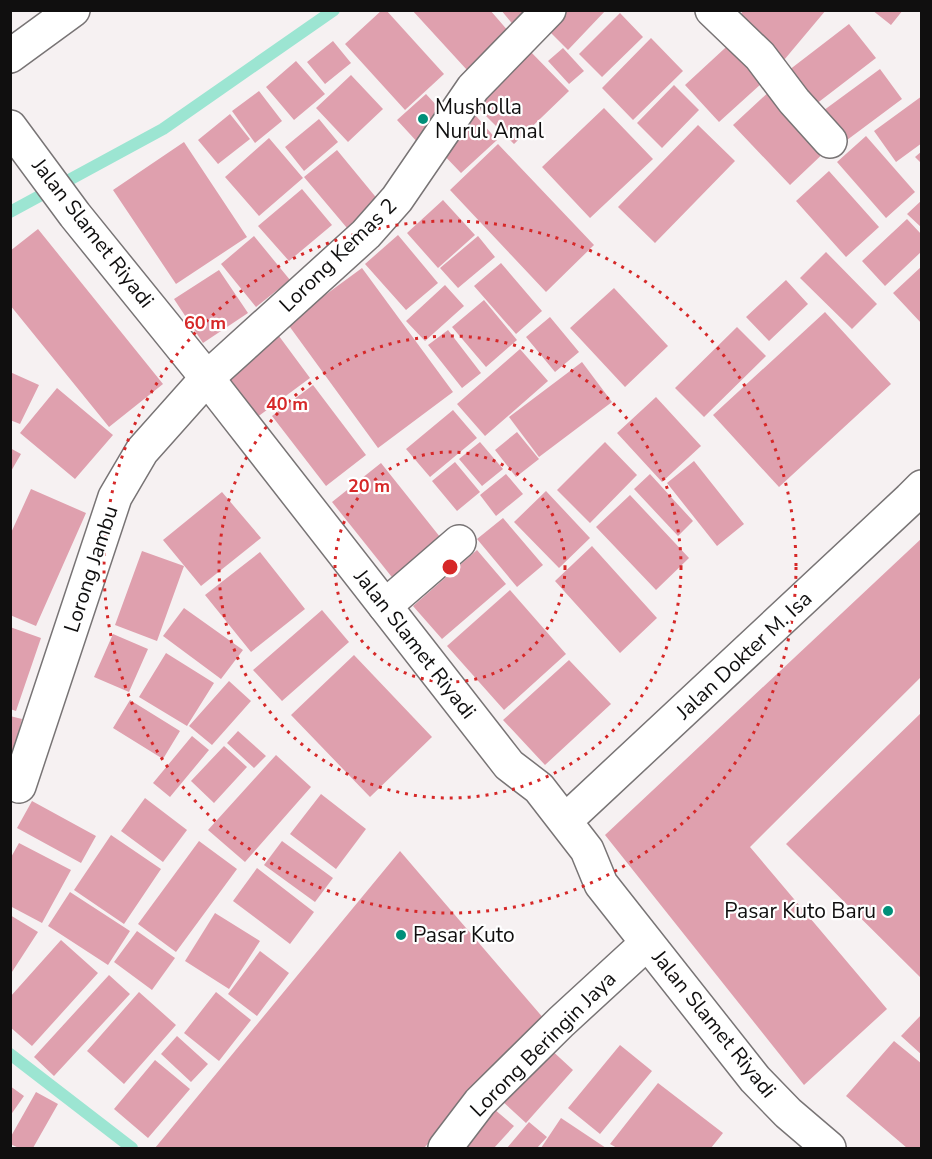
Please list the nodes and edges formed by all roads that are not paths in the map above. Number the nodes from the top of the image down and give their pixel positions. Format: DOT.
graph roads {
  1 [pos="73,10"];
  2 [pos="549,10"];
  3 [pos="712,10"];
  4 [pos="10,57"];
  5 [pos="19,139"];
  6 [pos="830,141"];
  7 [pos="207,378"];
  8 [pos="918,499"];
  9 [pos="459,542"];
  10 [pos="385,606"];
  11 [pos="509,765"];
  12 [pos="20,786"];
  13 [pos="565,822"];
  14 [pos="601,884"];
  15 [pos="647,943"];
  16 [pos="445,1149"];
  17 [pos="829,1149"];
  1 -- 4 [label="street"];
  2 -- 7 [label="street, Lorong Kemas 2"];
  3 -- 6 [label="street"];
  5 -- 7 [label="street, Jalan Slamet Riyadi"];
  7 -- 10 [label="street, Jalan Slamet Riyadi"];
  7 -- 12 [label="street, Lorong Jambu"];
  8 -- 13 [label="street, Jalan Dokter M. Isa"];
  9 -- 10 [label="street"];
  10 -- 11 [label="street, Jalan Slamet Riyadi"];
  11 -- 13 [label="street, Jalan Slamet Riyadi"];
  11 -- 14 [label="street"];
  13 -- 14 [label="street, Jalan Slamet Riyadi"];
  14 -- 15 [label="street, Jalan Slamet Riyadi"];
  15 -- 16 [label="street, Lorong Beringin Jaya"];
  15 -- 17 [label="street, Jalan Slamet Riyadi"];
}
